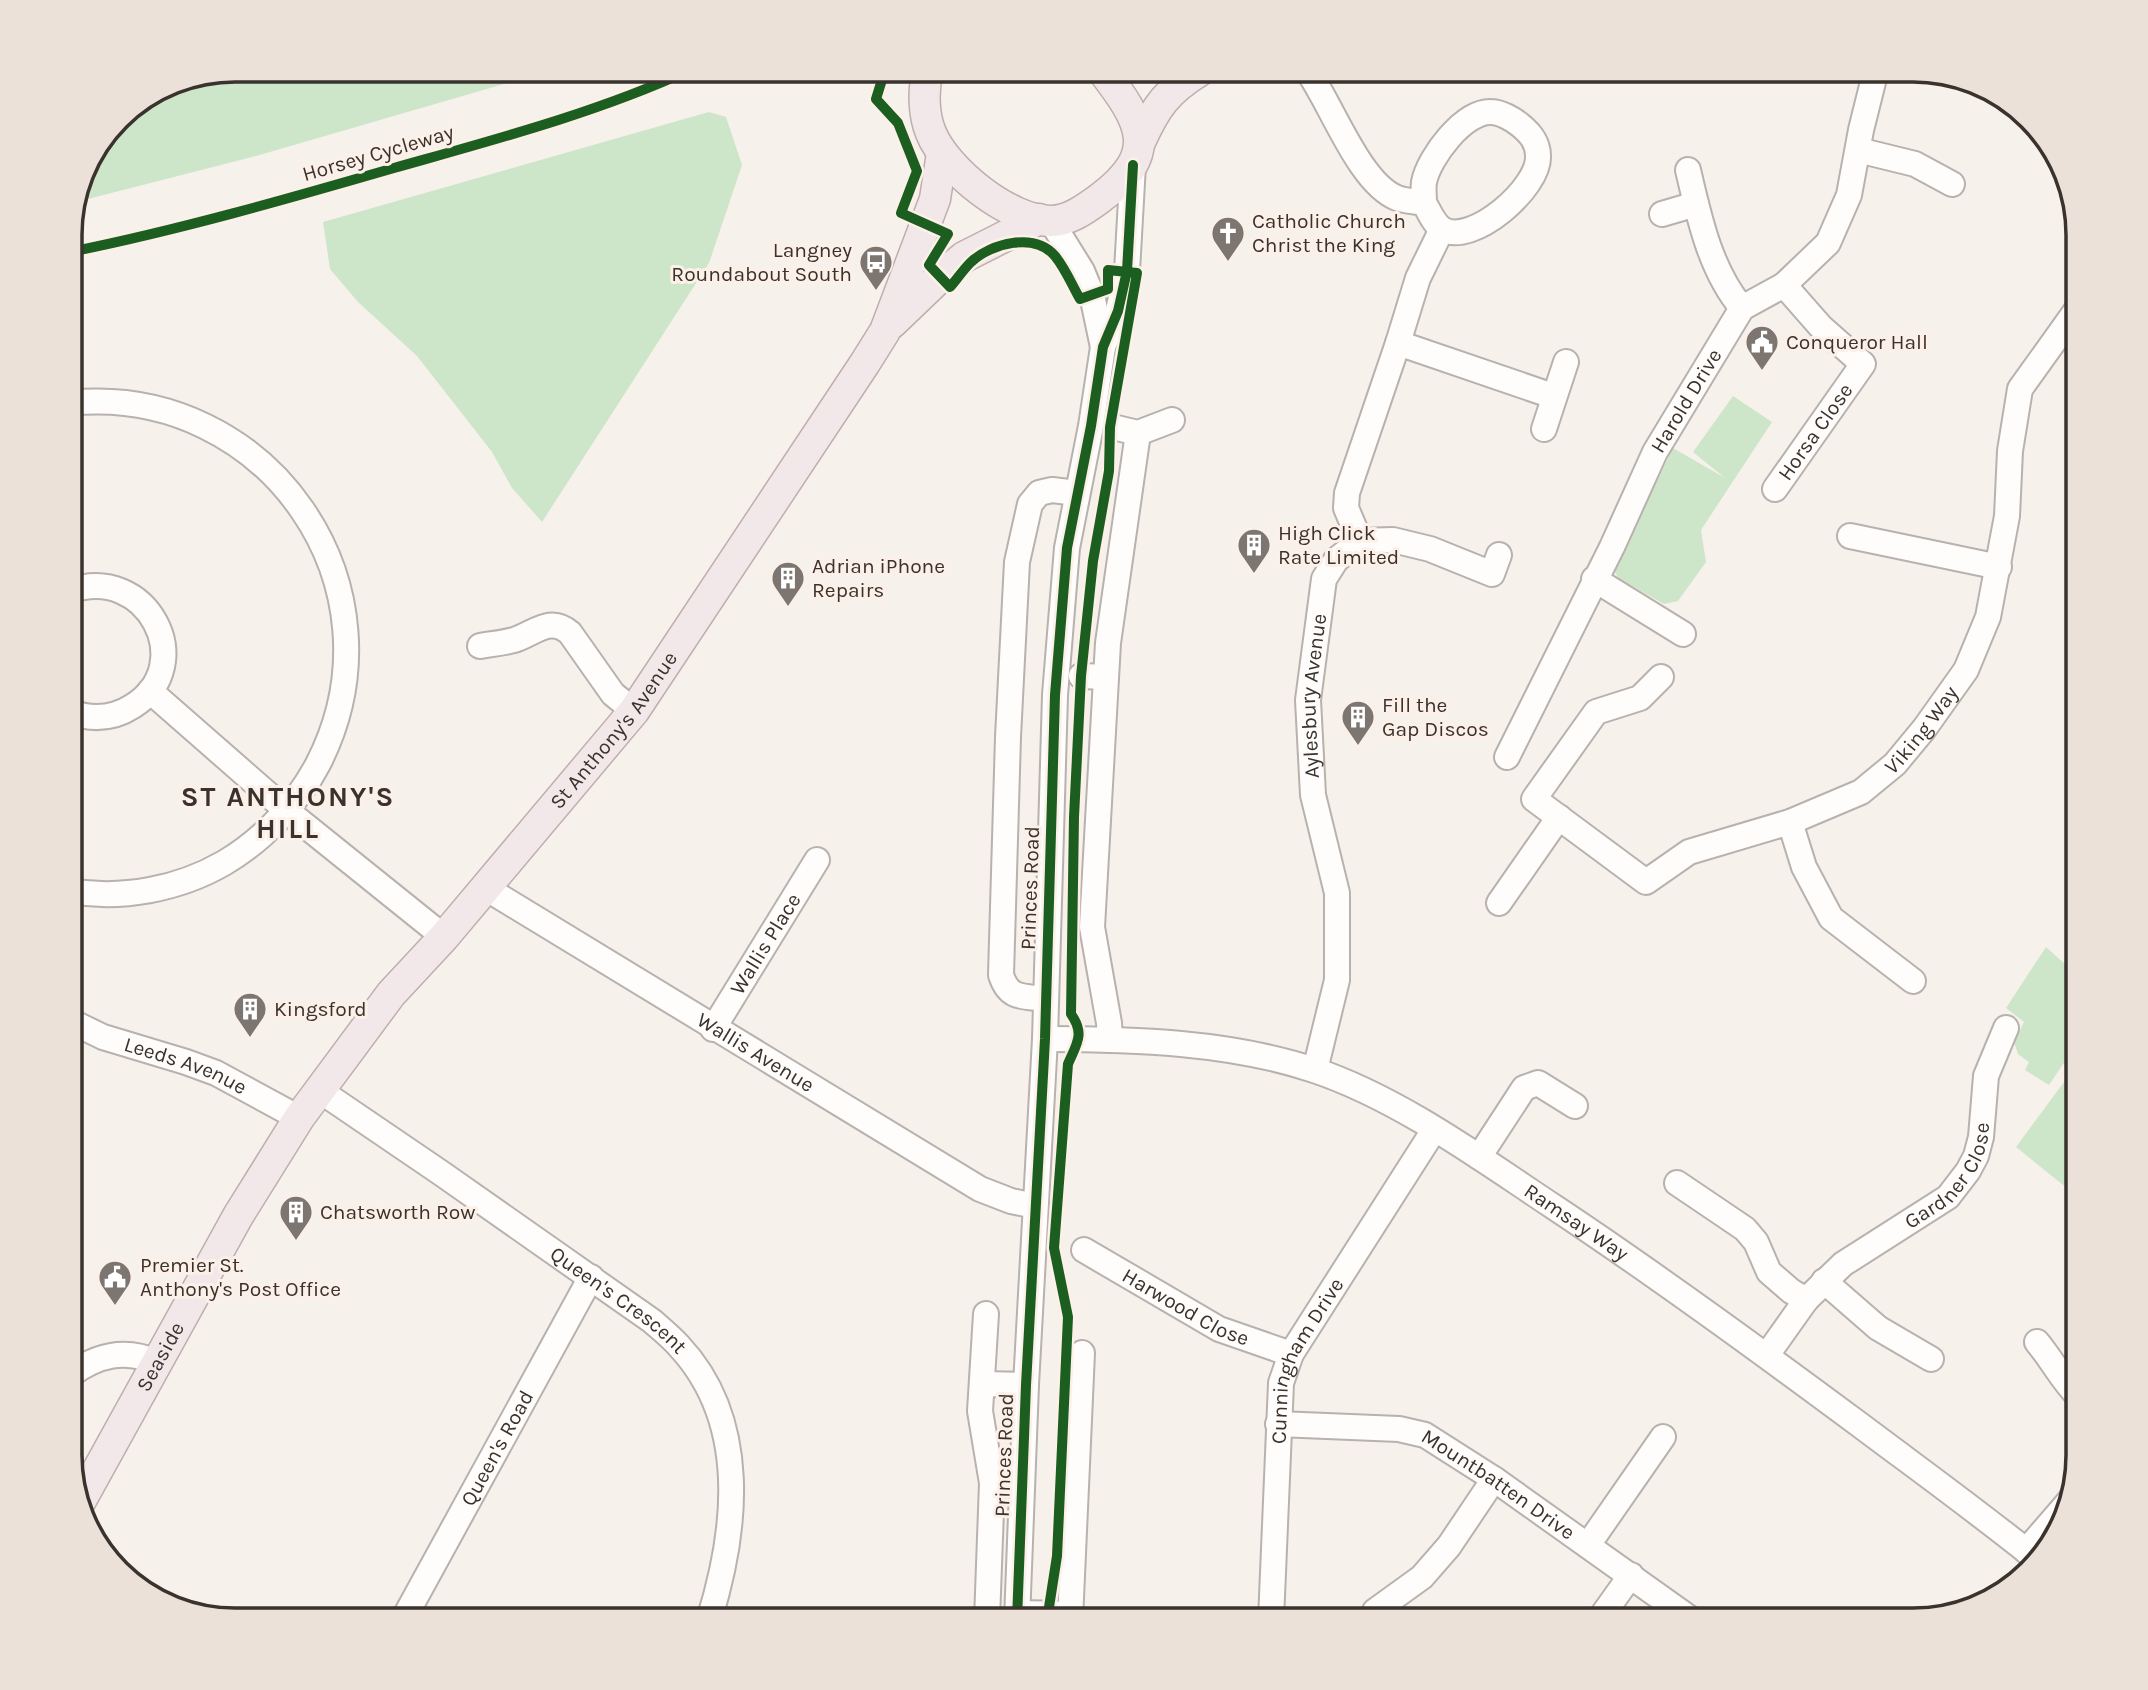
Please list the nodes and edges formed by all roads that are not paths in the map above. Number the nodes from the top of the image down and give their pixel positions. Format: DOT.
graph roads {
  1 [pos="926,82"];
  2 [pos="1111,82"];
  3 [pos="1182,82"];
  4 [pos="1321,82"];
  5 [pos="1873,82"];
  6 [pos="1858,150"];
  7 [pos="942,153"];
  8 [pos="1136,153"];
  9 [pos="1688,170"];
  10 [pos="1952,184"];
  11 [pos="1424,203"];
  12 [pos="1696,204"];
  13 [pos="1661,214"];
  14 [pos="1045,220"];
  15 [pos="1442,229"];
  16 [pos="1784,285"];
  17 [pos="1742,308"];
  18 [pos="2066,325"];
  19 [pos="884,331"];
  20 [pos="1398,343"];
  21 [pos="1103,347"];
  22 [pos="1566,362"];
  23 [pos="1553,396"];
  24 [pos="83,402"];
  25 [pos="1172,420"];
  26 [pos="1544,429"];
  27 [pos="1775,489"];
  28 [pos="1077,493"];
  29 [pos="1850,536"];
  30 [pos="1360,541"];
  31 [pos="1499,555"];
  32 [pos="1999,567"];
  33 [pos="1594,579"];
  34 [pos="83,587"];
  35 [pos="1683,634"];
  36 [pos="480,646"];
  37 [pos="1081,676"];
  38 [pos="1106,677"];
  39 [pos="1661,677"];
  40 [pos="150,691"];
  41 [pos="634,711"];
  42 [pos="83,715"];
  43 [pos="1507,757"];
  44 [pos="286,810"];
  45 [pos="1559,817"];
  46 [pos="1790,822"];
  47 [pos="817,860"];
  48 [pos="484,887"];
  49 [pos="83,892"];
  50 [pos="1499,903"];
  51 [pos="443,937"];
  52 [pos="1913,981"];
  53 [pos="1046,999"];
  54 [pos="83,1027"];
  55 [pos="713,1028"];
  56 [pos="2006,1028"];
  57 [pos="1045,1039"];
  58 [pos="1110,1040"];
  59 [pos="1315,1070"];
  60 [pos="309,1105"];
  61 [pos="1575,1106"];
  62 [pos="1434,1130"];
  63 [pos="1479,1157"];
  64 [pos="1677,1183"];
  65 [pos="1035,1206"];
  66 [pos="1084,1250"];
  67 [pos="591,1277"];
  68 [pos="1824,1280"];
  69 [pos="1806,1300"];
  70 [pos="986,1314"];
  71 [pos="2037,1342"];
  72 [pos="1082,1353"];
  73 [pos="1291,1354"];
  74 [pos="1767,1355"];
  75 [pos="1931,1359"];
  76 [pos="156,1362"];
  77 [pos="83,1367"];
  78 [pos="2066,1383"];
  79 [pos="982,1384"];
  80 [pos="1026,1385"];
  81 [pos="1278,1424"];
  82 [pos="1663,1437"];
  83 [pos="1494,1479"];
  84 [pos="85,1481"];
  85 [pos="1588,1545"];
  86 [pos="2029,1553"];
  87 [pos="1631,1575"];
  88 [pos="410,1608"];
  89 [pos="712,1608"];
  90 [pos="987,1608"];
  91 [pos="1018,1608"];
  92 [pos="1070,1608"];
  93 [pos="1271,1608"];
  94 [pos="1380,1608"];
  95 [pos="1608,1608"];
  96 [pos="1676,1608"];
  1 -- 7 [label="main road"];
  2 -- 8 [label="main road"];
  3 -- 8 [label="main road, St Anthony's Avenue"];
  4 -- 11 [label="street"];
  5 -- 6 [label="street"];
  6 -- 10 [label="street"];
  6 -- 16 [label="street"];
  7 -- 14 [label="main road"];
  7 -- 19 [label="main road, St Anthony's Avenue"];
  8 -- 14 [label="main road, St Anthony's Avenue"];
  8 -- 21 [label="street, Princes Road"];
  9 -- 12 [label="street"];
  11 -- 15 [label="street"];
  11 -- 15 [label="street"];
  12 -- 13 [label="street"];
  12 -- 17 [label="street"];
  14 -- 19 [label="main road, St Anthony's Avenue"];
  14 -- 21 [label="street, Princes Road"];
  15 -- 20 [label="street"];
  16 -- 17 [label="street"];
  16 -- 27 [label="street, Horsa Close"];
  17 -- 33 [label="street, Harold Drive"];
  18 -- 32 [label="street, Viking Way"];
  19 -- 41 [label="main road, St Anthony's Avenue"];
  20 -- 23 [label="street"];
  20 -- 30 [label="street"];
  21 -- 28 [label="street, Princes Road"];
  22 -- 23 [label="street"];
  23 -- 26 [label="street"];
  24 -- 44 [label="street"];
  25 -- 38 [label="street"];
  28 -- 53 [label="street, Princes Road"];
  28 -- 53 [label="street"];
  29 -- 32 [label="street"];
  30 -- 31 [label="street"];
  30 -- 59 [label="street, Aylesbury Avenue"];
  32 -- 46 [label="street, Viking Way"];
  33 -- 35 [label="street"];
  33 -- 43 [label="street, Harold Drive"];
  34 -- 40 [label="street"];
  36 -- 41 [label="street"];
  37 -- 38 [label="street"];
  38 -- 58 [label="street"];
  39 -- 45 [label="street, Viking Way"];
  40 -- 42 [label="street"];
  40 -- 44 [label="street"];
  41 -- 48 [label="main road, St Anthony's Avenue"];
  44 -- 49 [label="street"];
  44 -- 51 [label="street"];
  45 -- 46 [label="street, Viking Way"];
  45 -- 50 [label="street"];
  46 -- 52 [label="street"];
  47 -- 55 [label="street, Wallis Place"];
  48 -- 51 [label="main road, St Anthony's Avenue"];
  48 -- 55 [label="street, Wallis Avenue"];
  51 -- 60 [label="main road, St Anthony's Avenue"];
  53 -- 57 [label="street, Princes Road"];
  54 -- 60 [label="street, Leeds Avenue"];
  55 -- 65 [label="street, Wallis Avenue"];
  56 -- 68 [label="street, Gardner Close"];
  57 -- 58 [label="street, Ramsay Way"];
  57 -- 65 [label="street, Princes Road"];
  58 -- 59 [label="street, Ramsay Way"];
  59 -- 62 [label="street, Ramsay Way"];
  60 -- 67 [label="street, Queen's Crescent"];
  60 -- 76 [label="main road, Seaside"];
  61 -- 63 [label="street"];
  62 -- 63 [label="street, Ramsay Way"];
  62 -- 73 [label="street, Cunningham Drive"];
  63 -- 74 [label="street, Ramsay Way"];
  64 -- 69 [label="street"];
  65 -- 80 [label="street, Princes Road"];
  66 -- 73 [label="street, Harwood Close"];
  67 -- 88 [label="street, Queen's Road"];
  67 -- 89 [label="street, Queen's Crescent"];
  68 -- 69 [label="street, Gardner Close"];
  68 -- 75 [label="street"];
  69 -- 74 [label="street, Gardner Close"];
  70 -- 79 [label="street, Princes Road"];
  71 -- 78 [label="street"];
  72 -- 92 [label="street"];
  73 -- 81 [label="street, Cunningham Drive"];
  74 -- 86 [label="street, Ramsay Way"];
  76 -- 77 [label="street"];
  76 -- 84 [label="main road, Seaside"];
  79 -- 80 [label="street"];
  79 -- 90 [label="street, Princes Road"];
  80 -- 91 [label="street, Princes Road"];
  81 -- 83 [label="street, Mountbatten Drive"];
  81 -- 93 [label="street, Cunningham Drive"];
  82 -- 85 [label="street"];
  83 -- 85 [label="street, Mountbatten Drive"];
  83 -- 94 [label="street"];
  85 -- 87 [label="street, Mountbatten Drive"];
  87 -- 95 [label="street"];
  87 -- 96 [label="street, Mountbatten Drive"];
}
